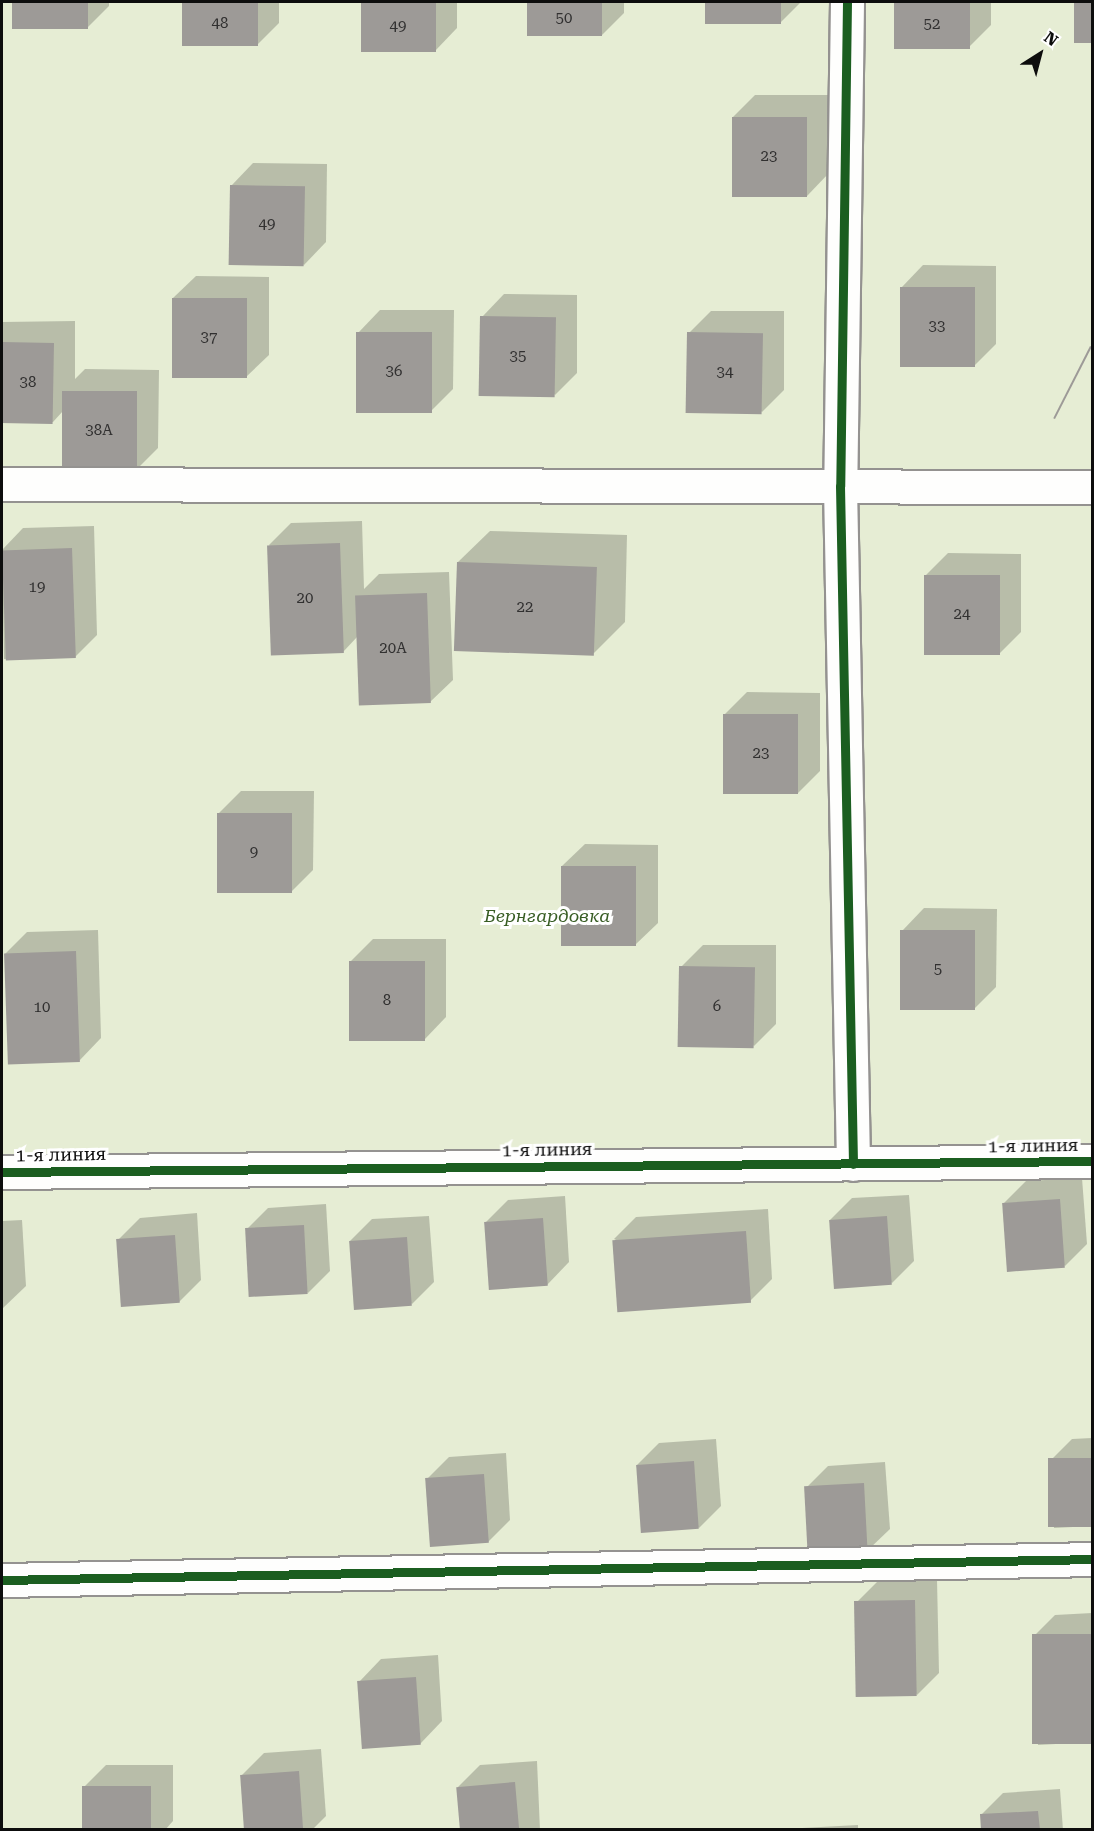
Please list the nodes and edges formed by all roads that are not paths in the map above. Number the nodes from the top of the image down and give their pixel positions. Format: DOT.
graph roads {
  1 [pos="848,2"];
  2 [pos="2,484"];
  3 [pos="840,486"];
  4 [pos="1092,487"];
  5 [pos="1092,1161"];
  6 [pos="854,1164"];
  7 [pos="2,1172"];
  8 [pos="1092,1559"];
  9 [pos="2,1580"];
  1 -- 3 [label="street"];
  2 -- 3 [label="street"];
  3 -- 4 [label="street"];
  3 -- 6 [label="street"];
  5 -- 6 [label="street, 1-я линия"];
  6 -- 7 [label="street, 1-я линия"];
  8 -- 9 [label="street"];
}
